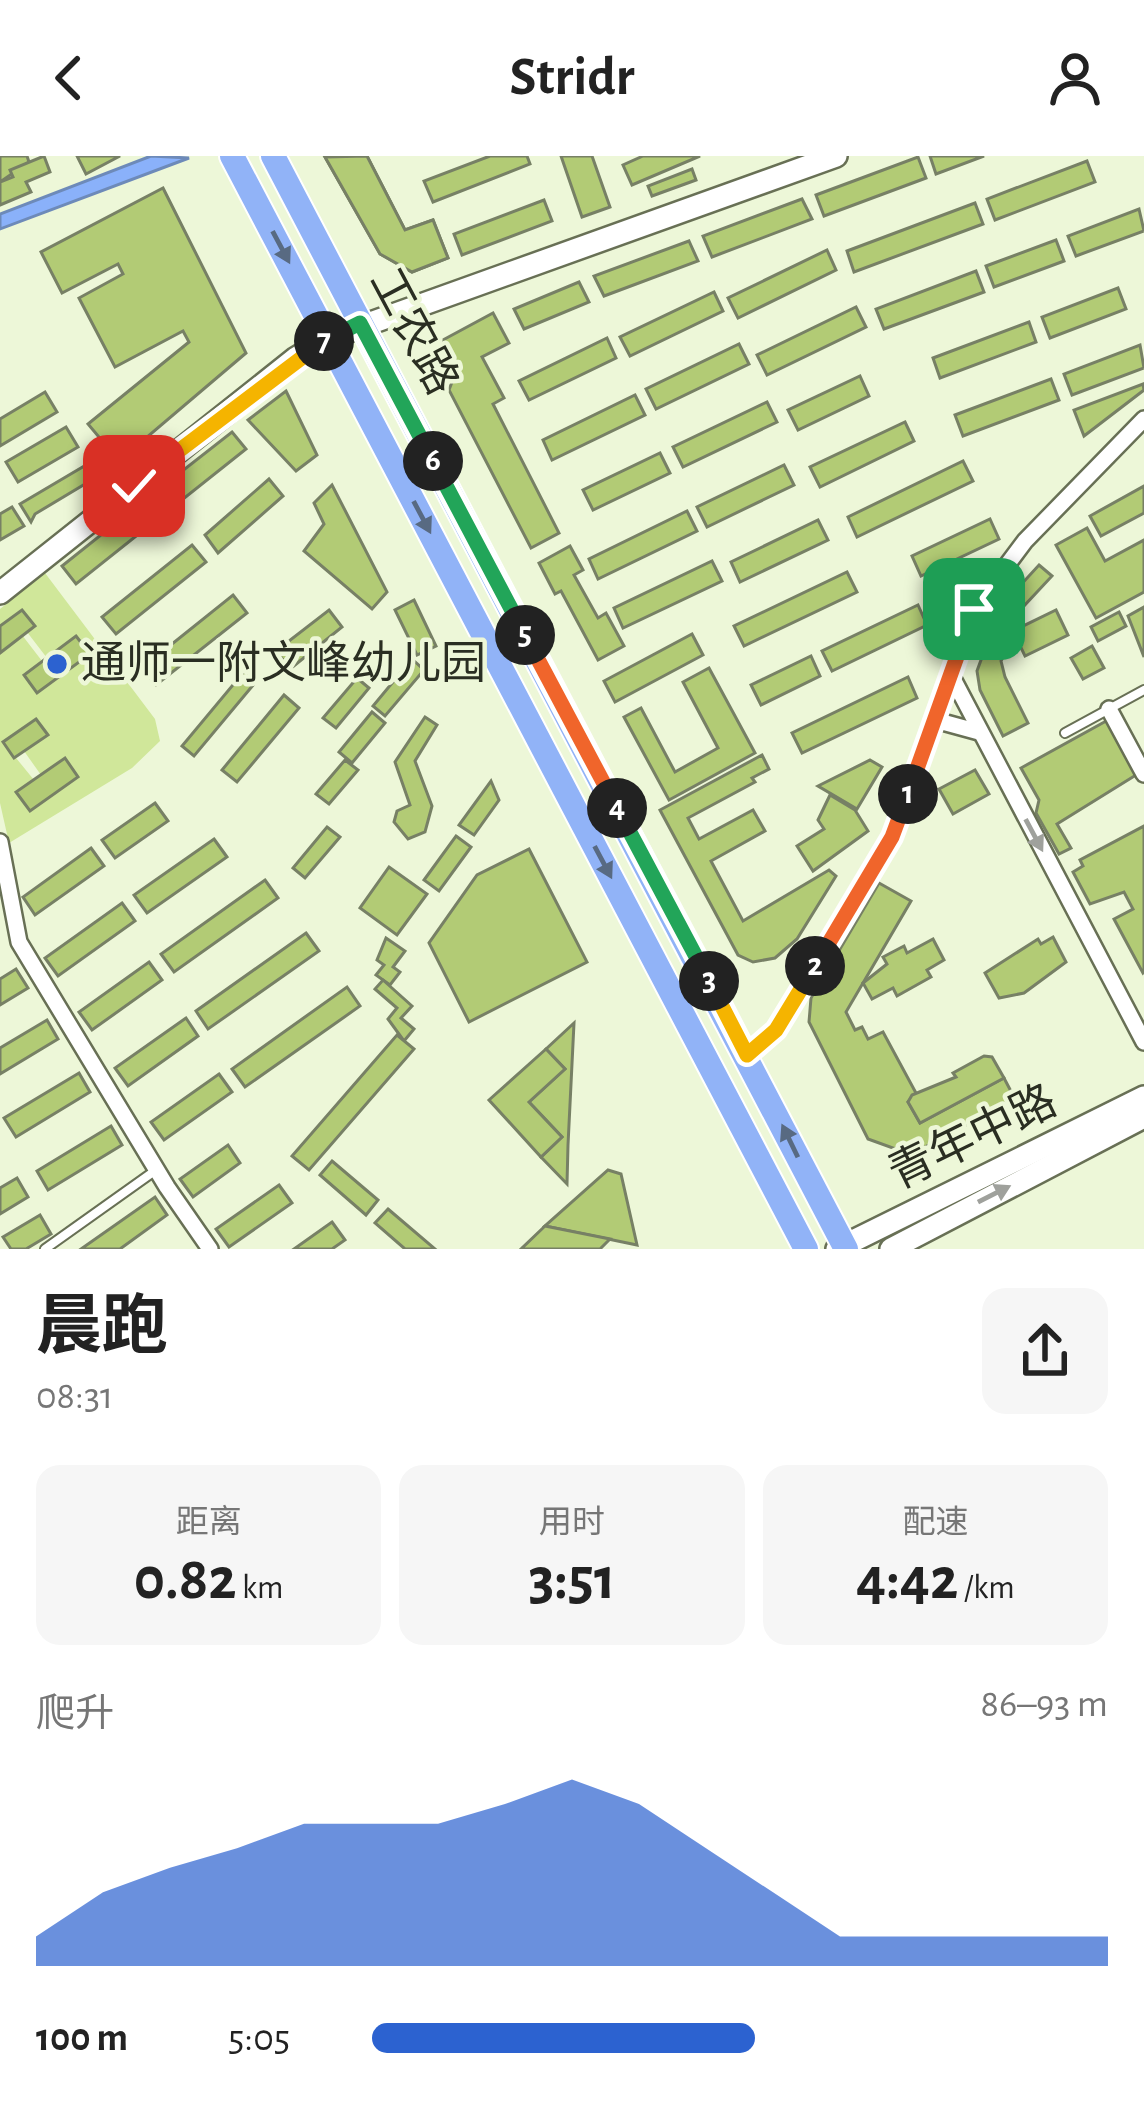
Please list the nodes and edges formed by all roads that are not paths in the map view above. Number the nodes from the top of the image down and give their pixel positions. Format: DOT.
graph roads {
  1 [pos="232,156"];
  2 [pos="273,156"];
  3 [pos="836,156"];
  4 [pos="360,323"];
  5 [pos="329,338"];
  6 [pos="1144,419"];
  7 [pos="0,593"];
  8 [pos="951,675"];
  9 [pos="1144,690"];
  10 [pos="1108,709"];
  11 [pos="935,719"];
  12 [pos="979,731"];
  13 [pos="1065,733"];
  14 [pos="1144,774"];
  15 [pos="0,842"];
  16 [pos="1144,1042"];
  17 [pos="747,1055"];
  18 [pos="1144,1097"];
  19 [pos="1144,1117"];
  20 [pos="156,1170"];
  21 [pos="842,1248"];
  22 [pos="45,1249"];
  23 [pos="210,1249"];
  24 [pos="806,1249"];
  25 [pos="891,1249"];
  1 -- 5 [label="main road, 工农路, one-way"];
  2 -- 4 [label="main road, 工农路"];
  3 -- 4 [label="street"];
  4 -- 5 [label="street"];
  4 -- 17 [label="main road, 工农路"];
  5 -- 7 [label="street"];
  5 -- 24 [label="main road, 工农路, one-way"];
  6 -- 8 [label="street"];
  8 -- 11 [label="street"];
  8 -- 12 [label="street"];
  9 -- 10 [label="lane"];
  10 -- 13 [label="lane"];
  10 -- 14 [label="street"];
  11 -- 12 [label="street"];
  11 -- 17 [label="street"];
  12 -- 16 [label="street, one-way"];
  15 -- 20 [label="street"];
  21 -- 17 [label="main road, 工农路, one-way"];
  18 -- 21 [label="street, 青年中路"];
  25 -- 19 [label="street, 青年中路, one-way"];
  20 -- 22 [label="lane"];
  20 -- 23 [label="street"];
}
